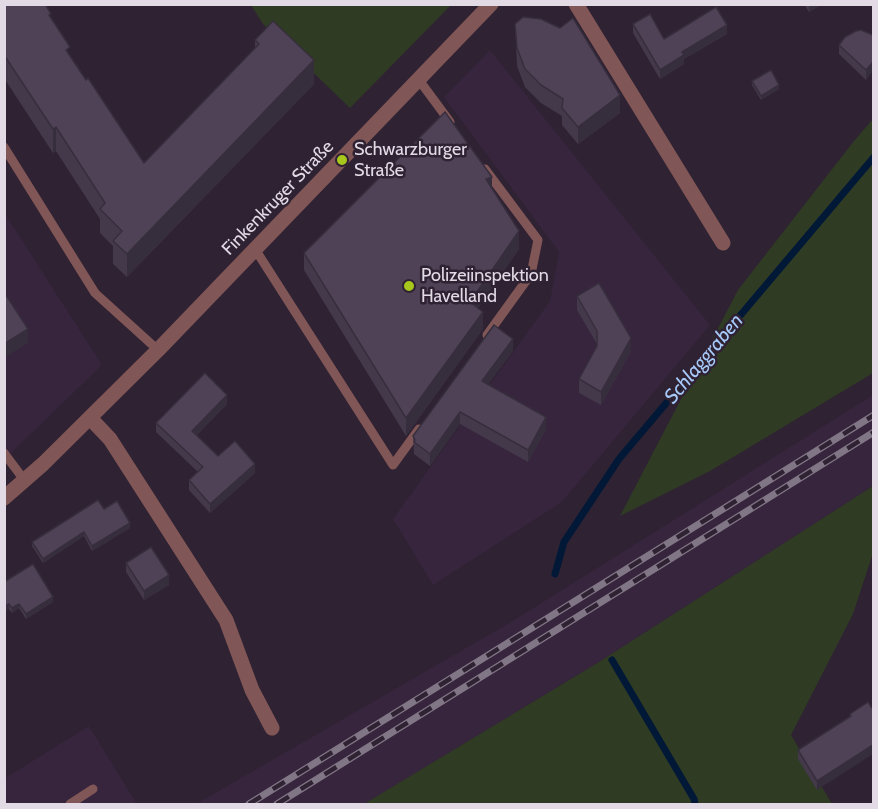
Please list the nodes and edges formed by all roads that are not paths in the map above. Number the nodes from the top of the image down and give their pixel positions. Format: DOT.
graph roads {
  1 [pos="491,4"];
  2 [pos="576,4"];
  3 [pos="419,80"];
  4 [pos="458,132"];
  5 [pos="4,147"];
  6 [pos="478,160"];
  7 [pos="723,243"];
  8 [pos="255,249"];
  9 [pos="483,341"];
  10 [pos="158,350"];
  11 [pos="428,417"];
  12 [pos="90,418"];
  13 [pos="4,453"];
  14 [pos="25,481"];
  15 [pos="4,498"];
  16 [pos="272,728"];
  17 [pos="93,789"];
  18 [pos="70,804"];
  1 -- 3 [label="street, Finkenkruger Straße"];
  2 -- 7 [label="street"];
  3 -- 4 [label="lane"];
  3 -- 8 [label="street, Finkenkruger Straße"];
  5 -- 10 [label="lane"];
  6 -- 9 [label="lane"];
  8 -- 10 [label="street, Finkenkruger Straße"];
  8 -- 11 [label="lane"];
  10 -- 12 [label="street, Finkenkruger Straße"];
  12 -- 14 [label="street, Finkenkruger Straße"];
  12 -- 16 [label="street"];
  13 -- 14 [label="lane"];
  14 -- 15 [label="street, Finkenkruger Straße"];
  17 -- 18 [label="lane"];
}
